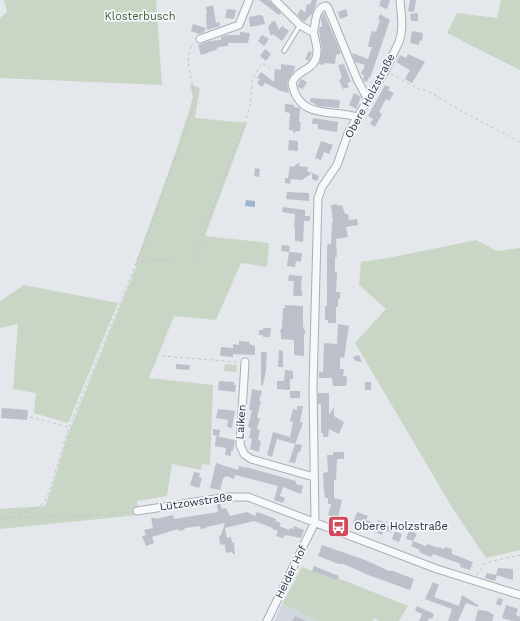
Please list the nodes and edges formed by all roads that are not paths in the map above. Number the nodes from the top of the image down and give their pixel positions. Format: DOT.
graph roads {
  1 [pos="249,0"];
  2 [pos="275,0"];
  3 [pos="400,0"];
  4 [pos="324,3"];
  5 [pos="300,25"];
  6 [pos="313,31"];
  7 [pos="200,39"];
  8 [pos="284,51"];
  9 [pos="368,100"];
  10 [pos="357,117"];
  11 [pos="245,362"];
  12 [pos="314,477"];
  13 [pos="137,510"];
  14 [pos="315,522"];
  15 [pos="520,595"];
  16 [pos="268,621"];
  1 -- 7 [label="street"];
  2 -- 5 [label="street"];
  3 -- 9 [label="street, Obere Holzstraße"];
  4 -- 6 [label="street"];
  4 -- 9 [label="street"];
  5 -- 6 [label="street"];
  5 -- 8 [label="lane"];
  6 -- 10 [label="street"];
  9 -- 10 [label="street, Obere Holzstraße"];
  10 -- 12 [label="street, Obere Holzstraße"];
  11 -- 12 [label="street, Laiken"];
  12 -- 14 [label="street, Obere Holzstraße"];
  13 -- 14 [label="street, Lützowstraße"];
  14 -- 15 [label="street, Lützowstraße"];
  14 -- 16 [label="street, Heider Hof"];
}
